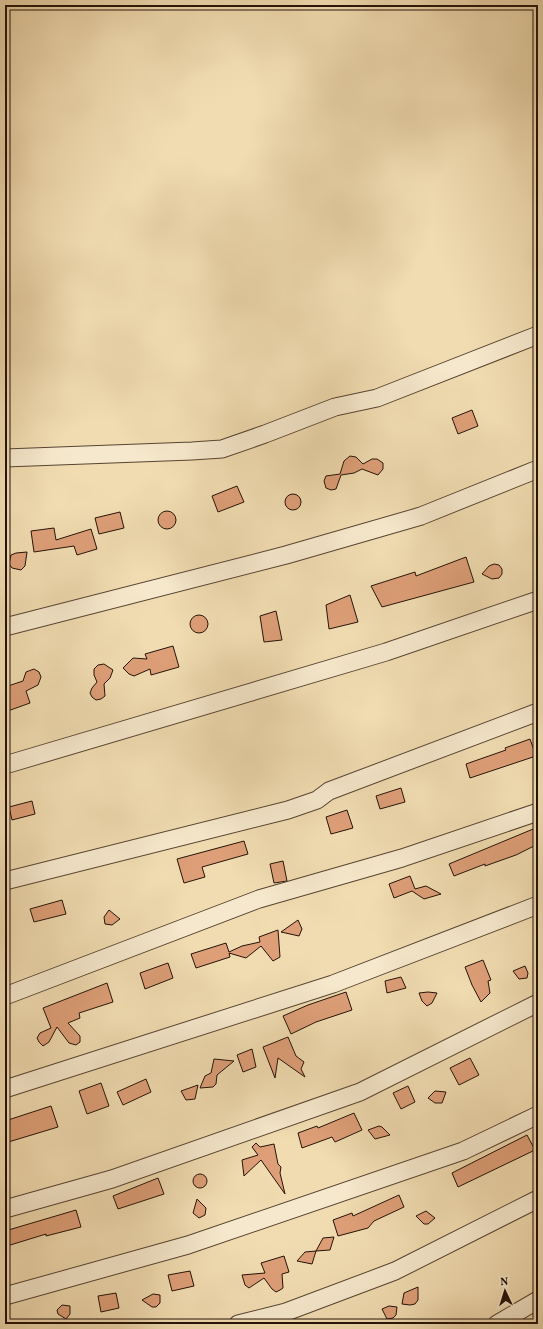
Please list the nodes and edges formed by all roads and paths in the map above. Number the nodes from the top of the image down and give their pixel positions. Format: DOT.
graph roads {
  1 [pos="538,335"];
  2 [pos="5,458"];
  3 [pos="538,469"];
  4 [pos="538,600"];
  5 [pos="5,627"];
  6 [pos="538,712"];
  7 [pos="5,765"];
  8 [pos="538,812"];
  9 [pos="5,881"];
  10 [pos="538,905"];
  11 [pos="5,996"];
  12 [pos="538,1003"];
  13 [pos="5,1089"];
  14 [pos="538,1115"];
  15 [pos="538,1199"];
  16 [pos="5,1209"];
  17 [pos="5,1296"];
  18 [pos="538,1300"];
  19 [pos="238,1324"];
  20 [pos="497,1324"];
  1 -- 2 [label="street"];
  3 -- 5 [label="street"];
  4 -- 7 [label="street"];
  6 -- 9 [label="street"];
  8 -- 11 [label="street"];
  10 -- 13 [label="street"];
  12 -- 16 [label="street"];
  14 -- 17 [label="street"];
  15 -- 19 [label="street"];
  18 -- 20 [label="street"];
}
